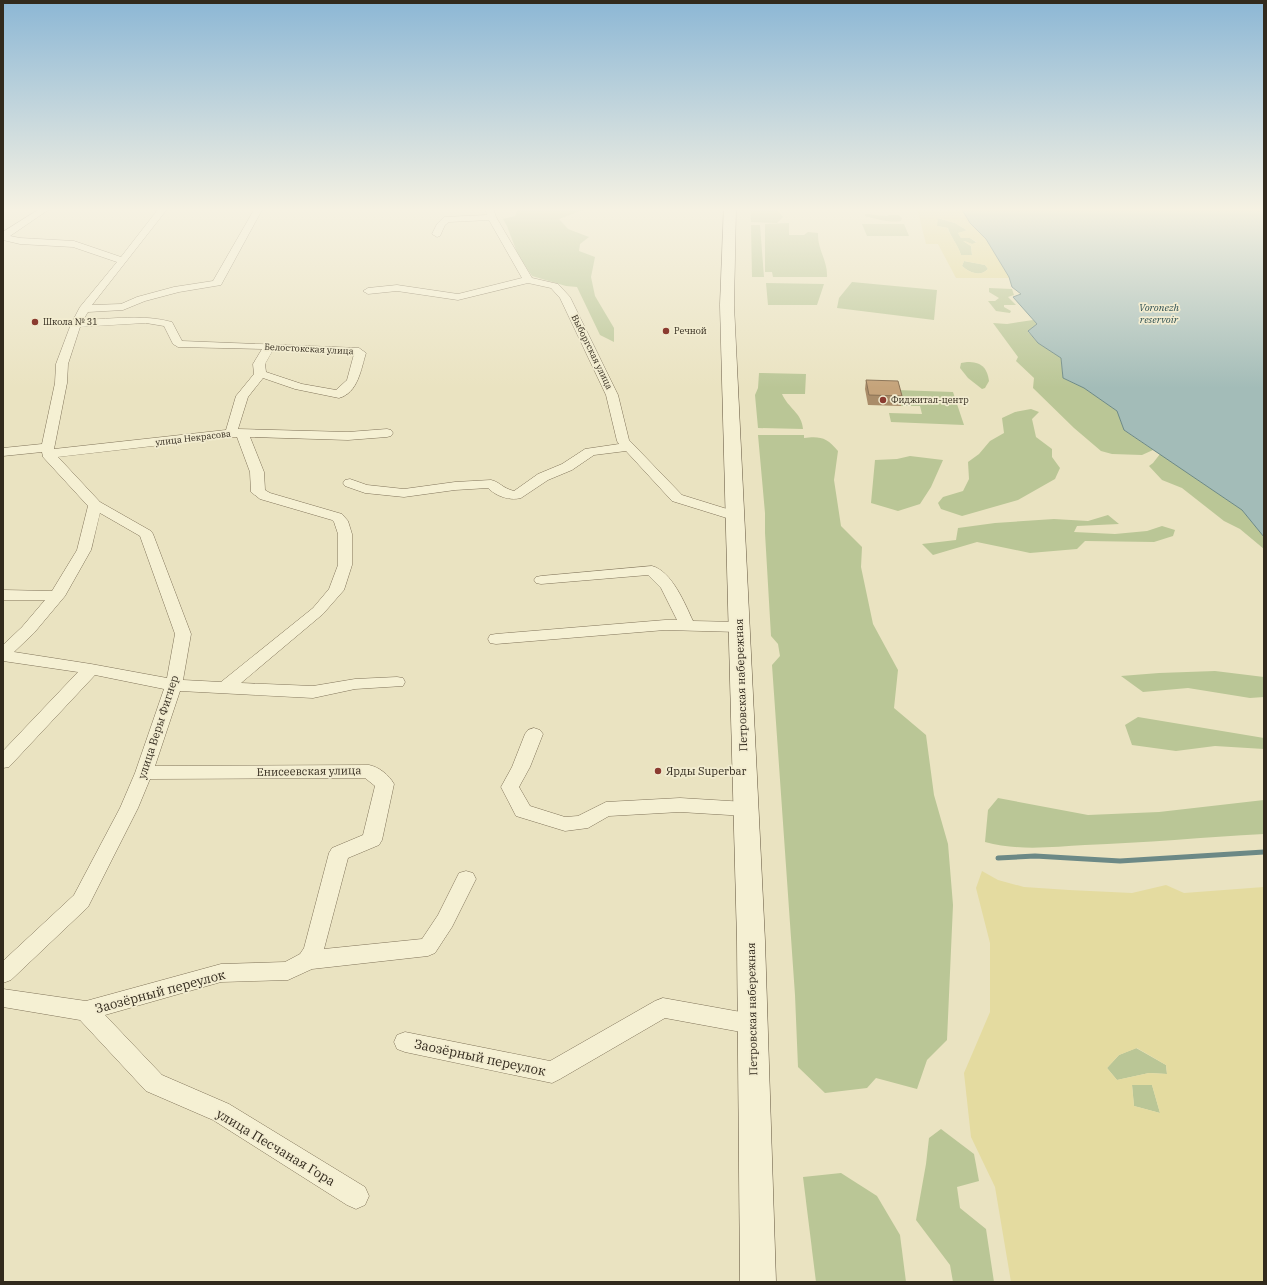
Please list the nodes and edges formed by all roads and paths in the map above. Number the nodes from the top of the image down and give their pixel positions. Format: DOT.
graph roads {
  1 [pos="116,268"];
  2 [pos="225,268"];
  3 [pos="521,268"];
  4 [pos="728,268"];
  5 [pos="528,280"];
  6 [pos="368,291"];
  7 [pos="84,309"];
  8 [pos="76,324"];
  9 [pos="269,347"];
  10 [pos="260,374"];
  11 [pos="236,433"];
  12 [pos="387,433"];
  13 [pos="628,447"];
  14 [pos="48,451"];
  15 [pos="3,452"];
  16 [pos="350,483"];
  17 [pos="95,505"];
  18 [pos="735,516"];
  19 [pos="541,580"];
  20 [pos="3,595"];
  21 [pos="57,596"];
  22 [pos="688,626"];
  23 [pos="739,627"];
  24 [pos="496,639"];
  25 [pos="3,655"];
  26 [pos="91,669"];
  27 [pos="397,682"];
  28 [pos="174,685"];
  29 [pos="224,688"];
  30 [pos="534,734"];
  31 [pos="3,762"];
  32 [pos="144,773"];
  33 [pos="746,809"];
  34 [pos="466,879"];
  35 [pos="308,960"];
  36 [pos="3,974"];
  37 [pos="3,998"];
  38 [pos="86,1011"];
  39 [pos="752,1024"];
  40 [pos="405,1042"];
  41 [pos="356,1196"];
  42 [pos="758,1282"];
  1 -- 7 [label="street"];
  2 -- 7 [label="street"];
  3 -- 5 [label="street"];
  4 -- 18 [label="main road, Петровская набережная"];
  5 -- 6 [label="street"];
  5 -- 13 [label="street, Выборгская улица"];
  7 -- 8 [label="street"];
  8 -- 9 [label="street, Белостокская улица"];
  8 -- 14 [label="street"];
  9 -- 10 [label="street"];
  9 -- 10 [label="street, Белостокская улица"];
  10 -- 11 [label="street"];
  11 -- 12 [label="street, улица Некрасова"];
  11 -- 14 [label="street, улица Некрасова"];
  11 -- 29 [label="street"];
  13 -- 16 [label="street"];
  13 -- 18 [label="street, Выборгская улица"];
  14 -- 15 [label="street, улица Некрасова"];
  14 -- 17 [label="street, улица Веры Фигнер"];
  17 -- 21 [label="street"];
  17 -- 28 [label="street, улица Веры Фигнер"];
  18 -- 23 [label="main road, Петровская набережная"];
  19 -- 22 [label="street"];
  20 -- 21 [label="street"];
  21 -- 25 [label="street"];
  22 -- 23 [label="street"];
  22 -- 24 [label="street"];
  23 -- 33 [label="main road, Петровская набережная"];
  25 -- 26 [label="street"];
  26 -- 28 [label="street"];
  26 -- 31 [label="street"];
  27 -- 29 [label="street"];
  28 -- 29 [label="street"];
  28 -- 32 [label="street, улица Веры Фигнер"];
  30 -- 33 [label="street"];
  32 -- 35 [label="street, Енисеевская улица"];
  32 -- 36 [label="street, улица Веры Фигнер"];
  33 -- 39 [label="main road, Петровская набережная"];
  34 -- 35 [label="street, Заозёрный переулок"];
  35 -- 38 [label="street, Заозёрный переулок"];
  37 -- 38 [label="street, Заозёрный переулок"];
  38 -- 41 [label="street, улица Песчаная Гора"];
  39 -- 40 [label="street, Заозёрный переулок"];
  39 -- 42 [label="main road, Петровская набережная"];
}
